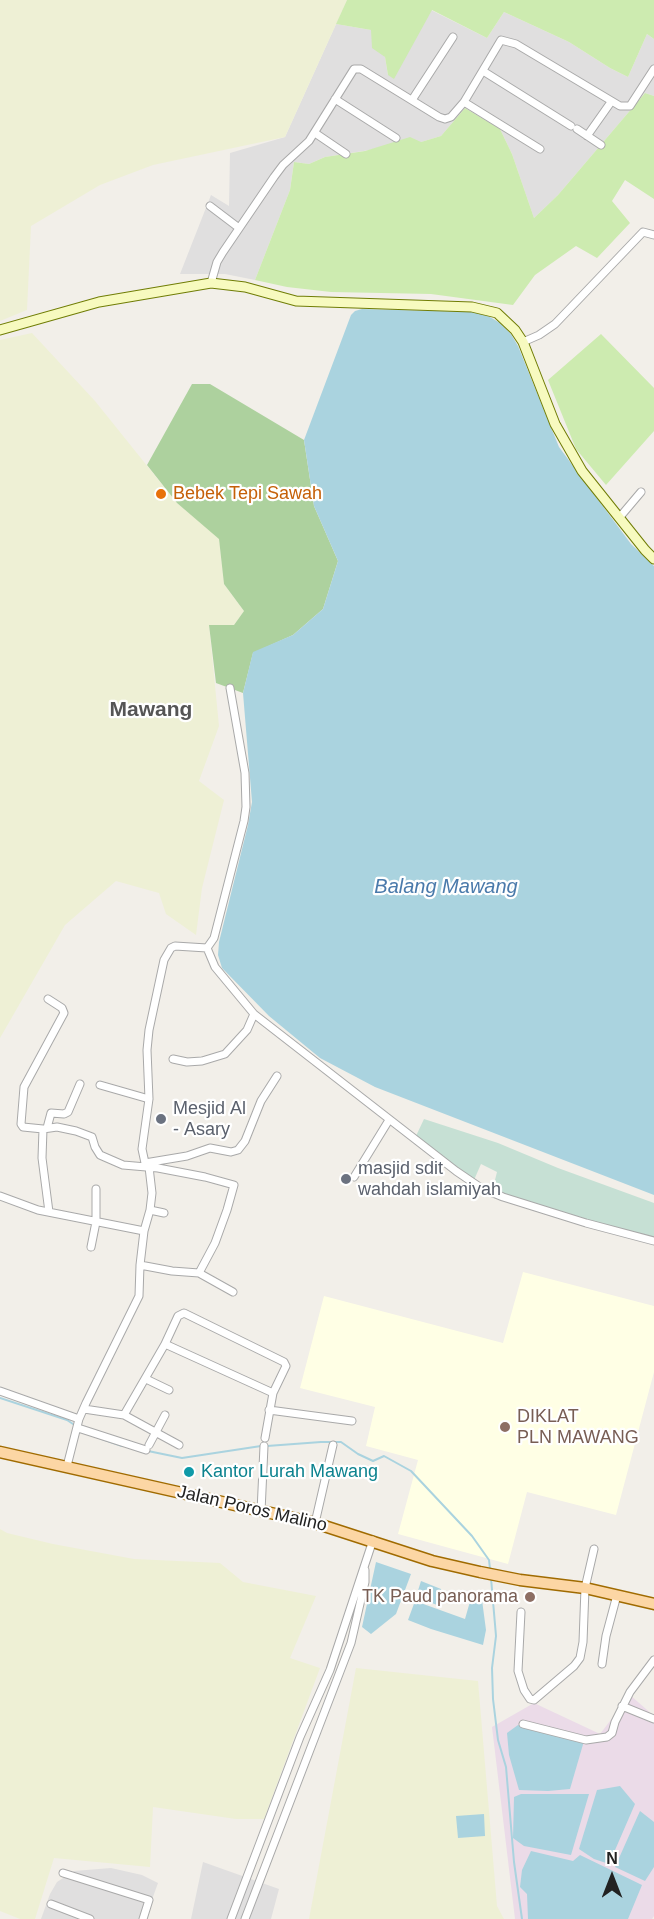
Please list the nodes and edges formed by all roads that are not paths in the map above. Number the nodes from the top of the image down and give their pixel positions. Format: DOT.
graph roads {
  1 [pos="453,37"];
  2 [pos="654,69"];
  3 [pos="483,71"];
  4 [pos="335,99"];
  5 [pos="412,100"];
  6 [pos="464,102"];
  7 [pos="611,102"];
  8 [pos="315,134"];
  9 [pos="587,136"];
  10 [pos="396,138"];
  11 [pos="601,145"];
  12 [pos="540,149"];
  13 [pos="346,154"];
  14 [pos="210,206"];
  15 [pos="239,228"];
  16 [pos="654,235"];
  17 [pos="211,283"];
  18 [pos="0,330"];
  19 [pos="523,342"];
  20 [pos="641,492"];
  21 [pos="619,518"];
  22 [pos="654,559"];
  23 [pos="230,688"];
  24 [pos="207,948"];
  25 [pos="48,999"];
  26 [pos="254,1014"];
  27 [pos="173,1059"];
  28 [pos="277,1076"];
  29 [pos="80,1084"];
  30 [pos="100,1085"];
  31 [pos="149,1099"];
  32 [pos="389,1120"];
  33 [pos="45,1128"];
  34 [pos="147,1165"];
  35 [pos="354,1178"];
  36 [pos="96,1189"];
  37 [pos="0,1196"];
  38 [pos="150,1210"];
  39 [pos="50,1212"];
  40 [pos="164,1213"];
  41 [pos="96,1222"];
  42 [pos="144,1231"];
  43 [pos="654,1241"];
  44 [pos="91,1247"];
  45 [pos="140,1265"];
  46 [pos="199,1273"];
  47 [pos="233,1292"];
  48 [pos="165,1344"];
  49 [pos="146,1379"];
  50 [pos="169,1390"];
  51 [pos="0,1391"];
  52 [pos="273,1393"];
  53 [pos="84,1409"];
  54 [pos="269,1410"];
  55 [pos="124,1415"];
  56 [pos="165,1415"];
  57 [pos="352,1421"];
  58 [pos="79,1424"];
  59 [pos="155,1432"];
  60 [pos="265,1438"];
  61 [pos="179,1445"];
  62 [pos="333,1445"];
  63 [pos="264,1446"];
  64 [pos="0,1452"];
  65 [pos="67,1466"];
  66 [pos="261,1512"];
  67 [pos="315,1523"];
  68 [pos="373,1540"];
  69 [pos="594,1549"];
  70 [pos="365,1567"];
  71 [pos="585,1588"];
  72 [pos="617,1595"];
  73 [pos="654,1604"];
  74 [pos="521,1612"];
  75 [pos="654,1660"];
  76 [pos="602,1664"];
  77 [pos="622,1706"];
  78 [pos="654,1719"];
  79 [pos="523,1724"];
  80 [pos="63,1873"];
  81 [pos="51,1904"];
  82 [pos="90,1919"];
  83 [pos="143,1919"];
  84 [pos="231,1919"];
  85 [pos="245,1919"];
  1 -- 5 [label="street"];
  2 -- 7 [label="street"];
  3 -- 6 [label="street"];
  3 -- 7 [label="street"];
  3 -- 9 [label="street"];
  4 -- 5 [label="street"];
  4 -- 8 [label="street"];
  4 -- 10 [label="street"];
  5 -- 6 [label="street"];
  6 -- 12 [label="street"];
  7 -- 9 [label="street"];
  8 -- 13 [label="street"];
  8 -- 15 [label="street"];
  9 -- 11 [label="street"];
  14 -- 15 [label="street"];
  15 -- 17 [label="street"];
  16 -- 19 [label="street"];
  17 -- 18 [label="street"];
  17 -- 19 [label="street"];
  19 -- 21 [label="street"];
  20 -- 21 [label="street"];
  21 -- 22 [label="street"];
  23 -- 24 [label="street"];
  24 -- 26 [label="street"];
  24 -- 31 [label="street"];
  25 -- 33 [label="street"];
  26 -- 27 [label="street"];
  26 -- 32 [label="street"];
  28 -- 34 [label="street"];
  29 -- 33 [label="street"];
  30 -- 31 [label="street"];
  31 -- 34 [label="street"];
  32 -- 35 [label="street"];
  32 -- 43 [label="street"];
  33 -- 34 [label="street"];
  33 -- 39 [label="street"];
  34 -- 38 [label="street"];
  34 -- 46 [label="street"];
  36 -- 41 [label="street"];
  37 -- 39 [label="street"];
  38 -- 40 [label="street"];
  38 -- 42 [label="street"];
  39 -- 41 [label="street"];
  41 -- 42 [label="street"];
  41 -- 44 [label="street"];
  42 -- 45 [label="street"];
  45 -- 46 [label="street"];
  45 -- 53 [label="street"];
  46 -- 47 [label="street"];
  48 -- 49 [label="street"];
  48 -- 52 [label="street"];
  48 -- 52 [label="street"];
  49 -- 50 [label="street"];
  49 -- 55 [label="street"];
  51 -- 58 [label="street"];
  52 -- 54 [label="street"];
  53 -- 55 [label="street"];
  53 -- 58 [label="street"];
  54 -- 57 [label="street"];
  54 -- 60 [label="street"];
  55 -- 59 [label="street"];
  56 -- 59 [label="street"];
  58 -- 59 [label="street"];
  58 -- 65 [label="street"];
  59 -- 61 [label="street"];
  62 -- 67 [label="street"];
  63 -- 66 [label="street"];
  64 -- 65 [label="main road, Jalan Poros Malino"];
  65 -- 66 [label="main road, Jalan Poros Malino"];
  66 -- 67 [label="main road, Jalan Poros Malino"];
  67 -- 68 [label="main road, Jalan Poros Malino"];
  68 -- 70 [label="street"];
  68 -- 71 [label="main road, Jalan Poros Malino"];
  69 -- 71 [label="street"];
  70 -- 84 [label="street"];
  70 -- 85 [label="street"];
  71 -- 72 [label="main road, Jalan Poros Malino"];
  71 -- 74 [label="street"];
  72 -- 73 [label="main road, Jalan Poros Malino"];
  72 -- 76 [label="street"];
  75 -- 77 [label="street"];
  77 -- 78 [label="street"];
  77 -- 79 [label="street"];
  80 -- 83 [label="street"];
  81 -- 82 [label="street"];
}
